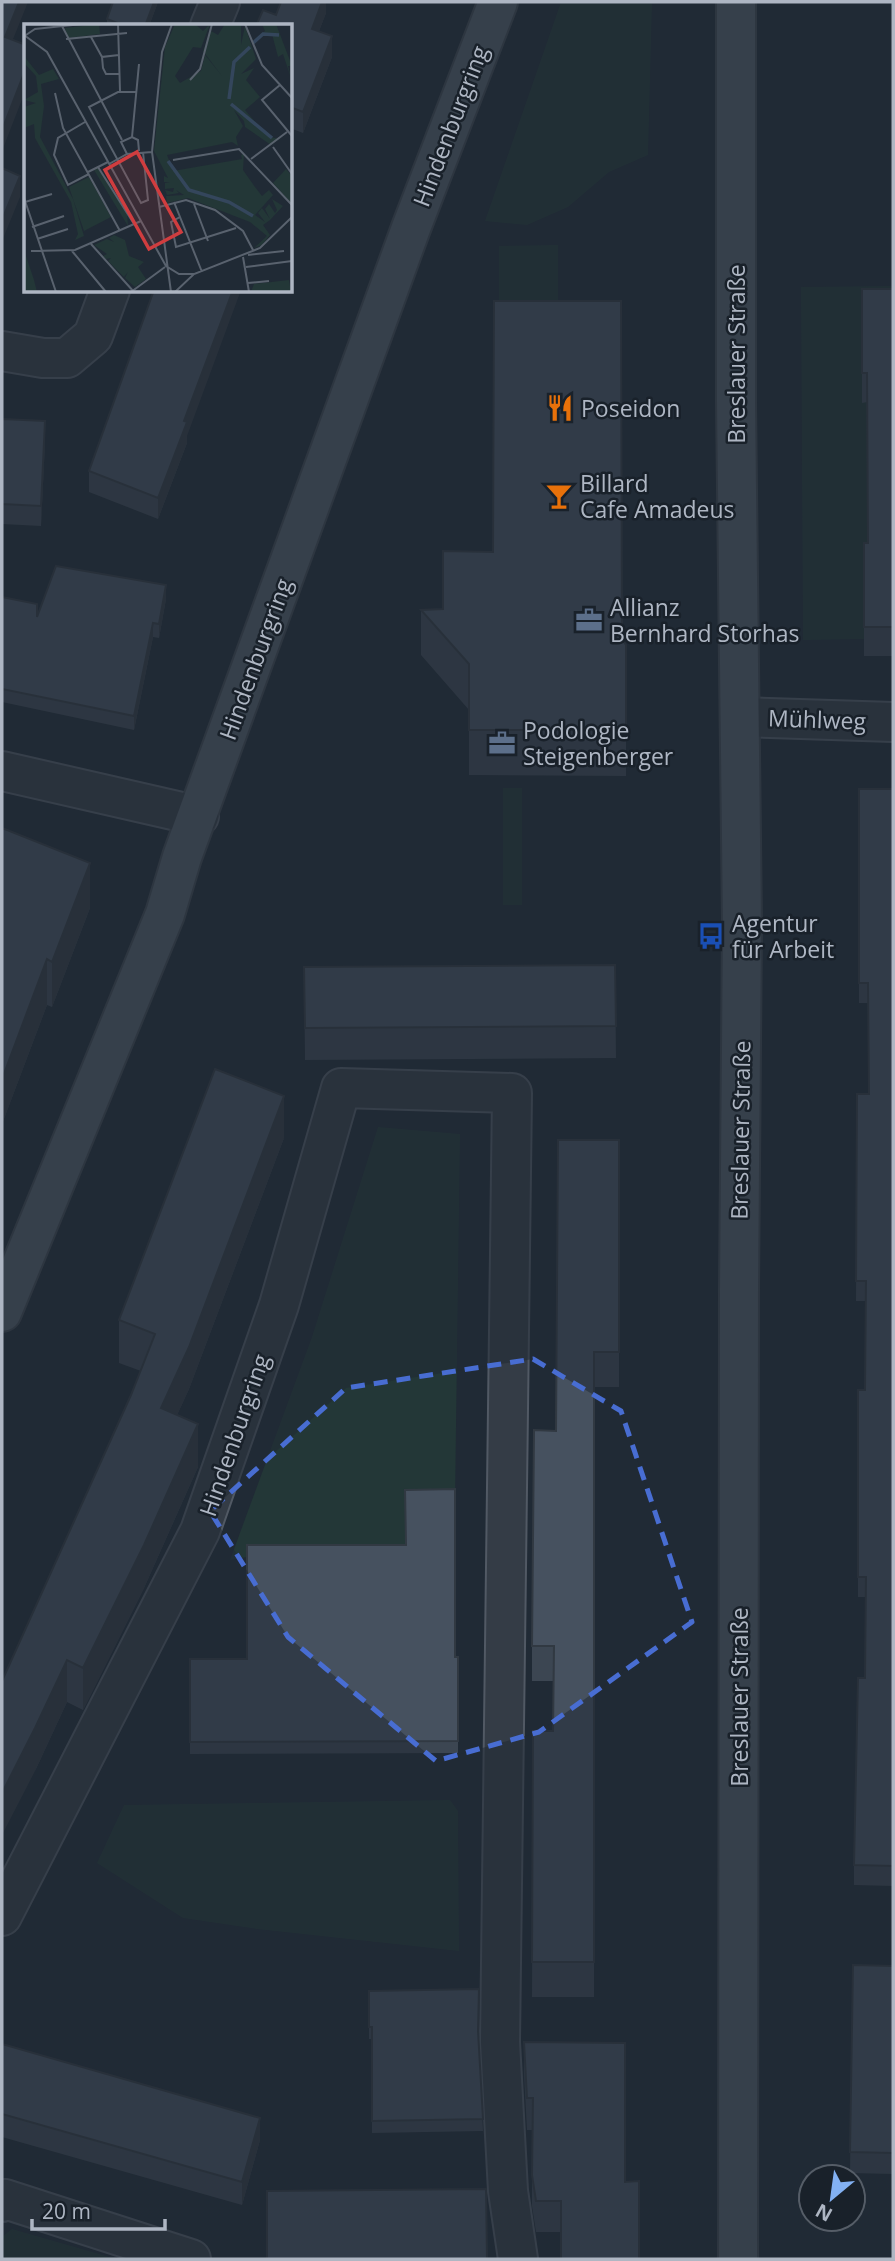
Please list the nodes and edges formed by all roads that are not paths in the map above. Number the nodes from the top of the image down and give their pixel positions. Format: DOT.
graph roads {
  1 [pos="220,2"];
  2 [pos="498,2"];
  3 [pos="736,2"];
  4 [pos="212,24"];
  5 [pos="109,292"];
  6 [pos="2,351"];
  7 [pos="740,716"];
  8 [pos="893,722"];
  9 [pos="2,771"];
  10 [pos="199,816"];
  11 [pos="2,1312"];
  12 [pos="2,1916"];
  13 [pos="2,2202"];
  14 [pos="191,2259"];
  15 [pos="518,2259"];
  16 [pos="738,2259"];
  1 -- 4 [label="street"];
  2 -- 10 [label="main road, Hindenburgring"];
  3 -- 7 [label="main road, Breslauer Straße"];
  5 -- 6 [label="street"];
  7 -- 8 [label="street, Mühlweg"];
  7 -- 16 [label="main road, Breslauer Straße"];
  9 -- 10 [label="street"];
  10 -- 11 [label="main road, Hindenburgring"];
  12 -- 15 [label="street, Hindenburgring"];
  13 -- 14 [label="street"];
}
